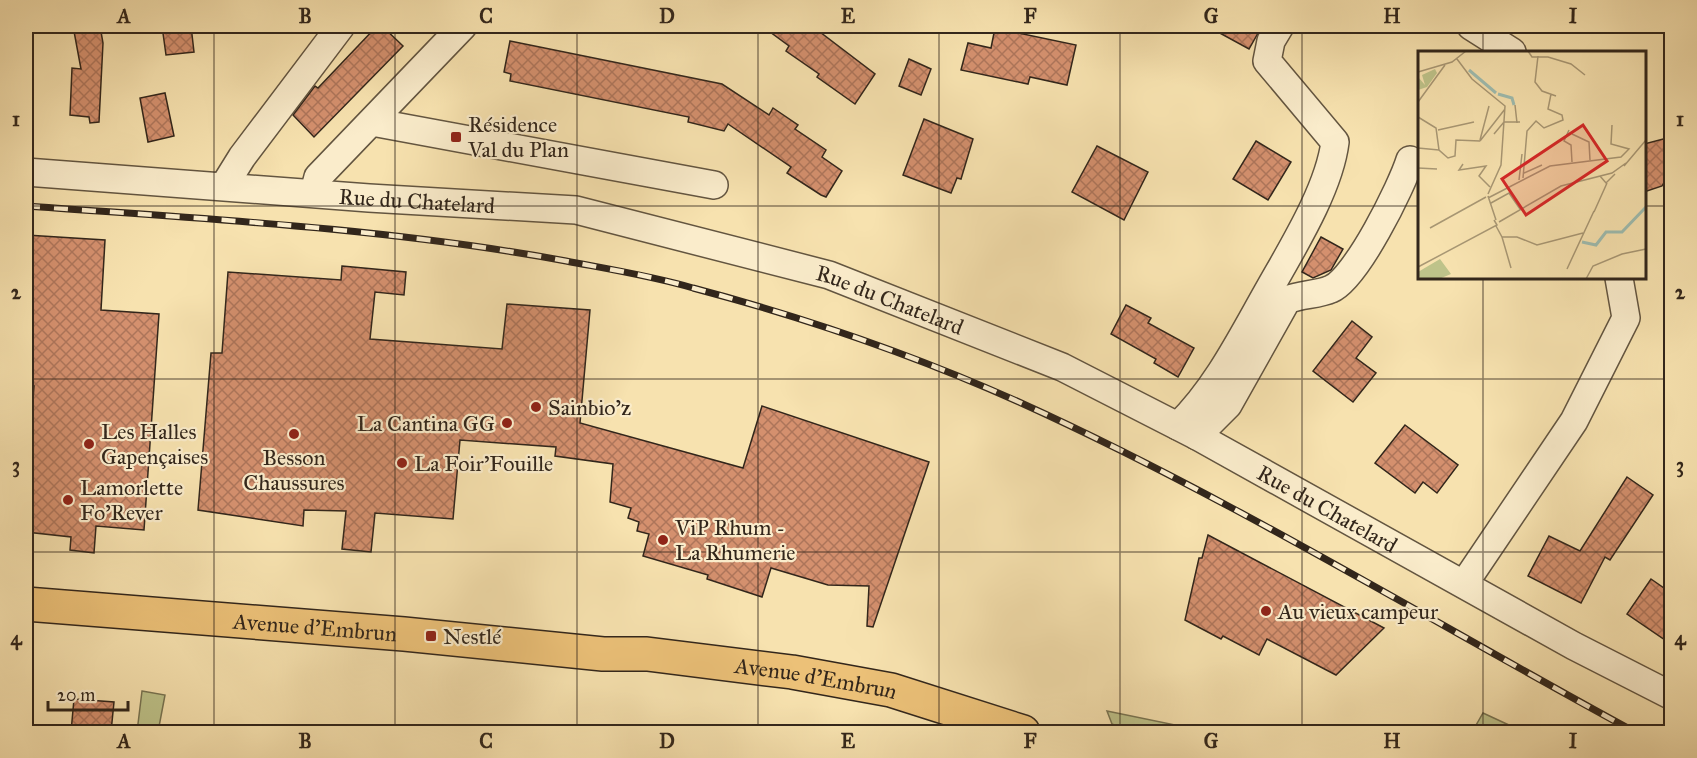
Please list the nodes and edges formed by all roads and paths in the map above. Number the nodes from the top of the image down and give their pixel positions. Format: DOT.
graph roads {
  1 [pos="341,26"];
  2 [pos="463,26"];
  3 [pos="1280,26"];
  4 [pos="1471,26"];
  5 [pos="1510,51"];
  6 [pos="372,122"];
  7 [pos="1410,160"];
  8 [pos="26,172"];
  9 [pos="714,185"];
  10 [pos="224,186"];
  11 [pos="314,192"];
  12 [pos="1618,279"];
  13 [pos="1187,431"];
  14 [pos="1464,584"];
  15 [pos="26,604"];
  16 [pos="603,654"];
  17 [pos="1671,696"];
  18 [pos="965,732"];
  19 [pos="1023,732"];
  1 -- 10 [label="street"];
  2 -- 6 [label="street"];
  3 -- 13 [label="street"];
  4 -- 5 [label="street"];
  6 -- 9 [label="street"];
  6 -- 11 [label="street"];
  7 -- 13 [label="street"];
  8 -- 10 [label="street, Rue du Chatelard"];
  10 -- 11 [label="street, Rue du Chatelard"];
  11 -- 13 [label="street, Rue du Chatelard"];
  12 -- 14 [label="street"];
  13 -- 14 [label="street, Rue du Chatelard"];
  14 -- 17 [label="street, Rue du Chatelard"];
  15 -- 16 [label="main road, Avenue d'Embrun"];
  16 -- 18 [label="main road, Avenue d'Embrun"];
  16 -- 19 [label="main road, Avenue d'Embrun"];
}
